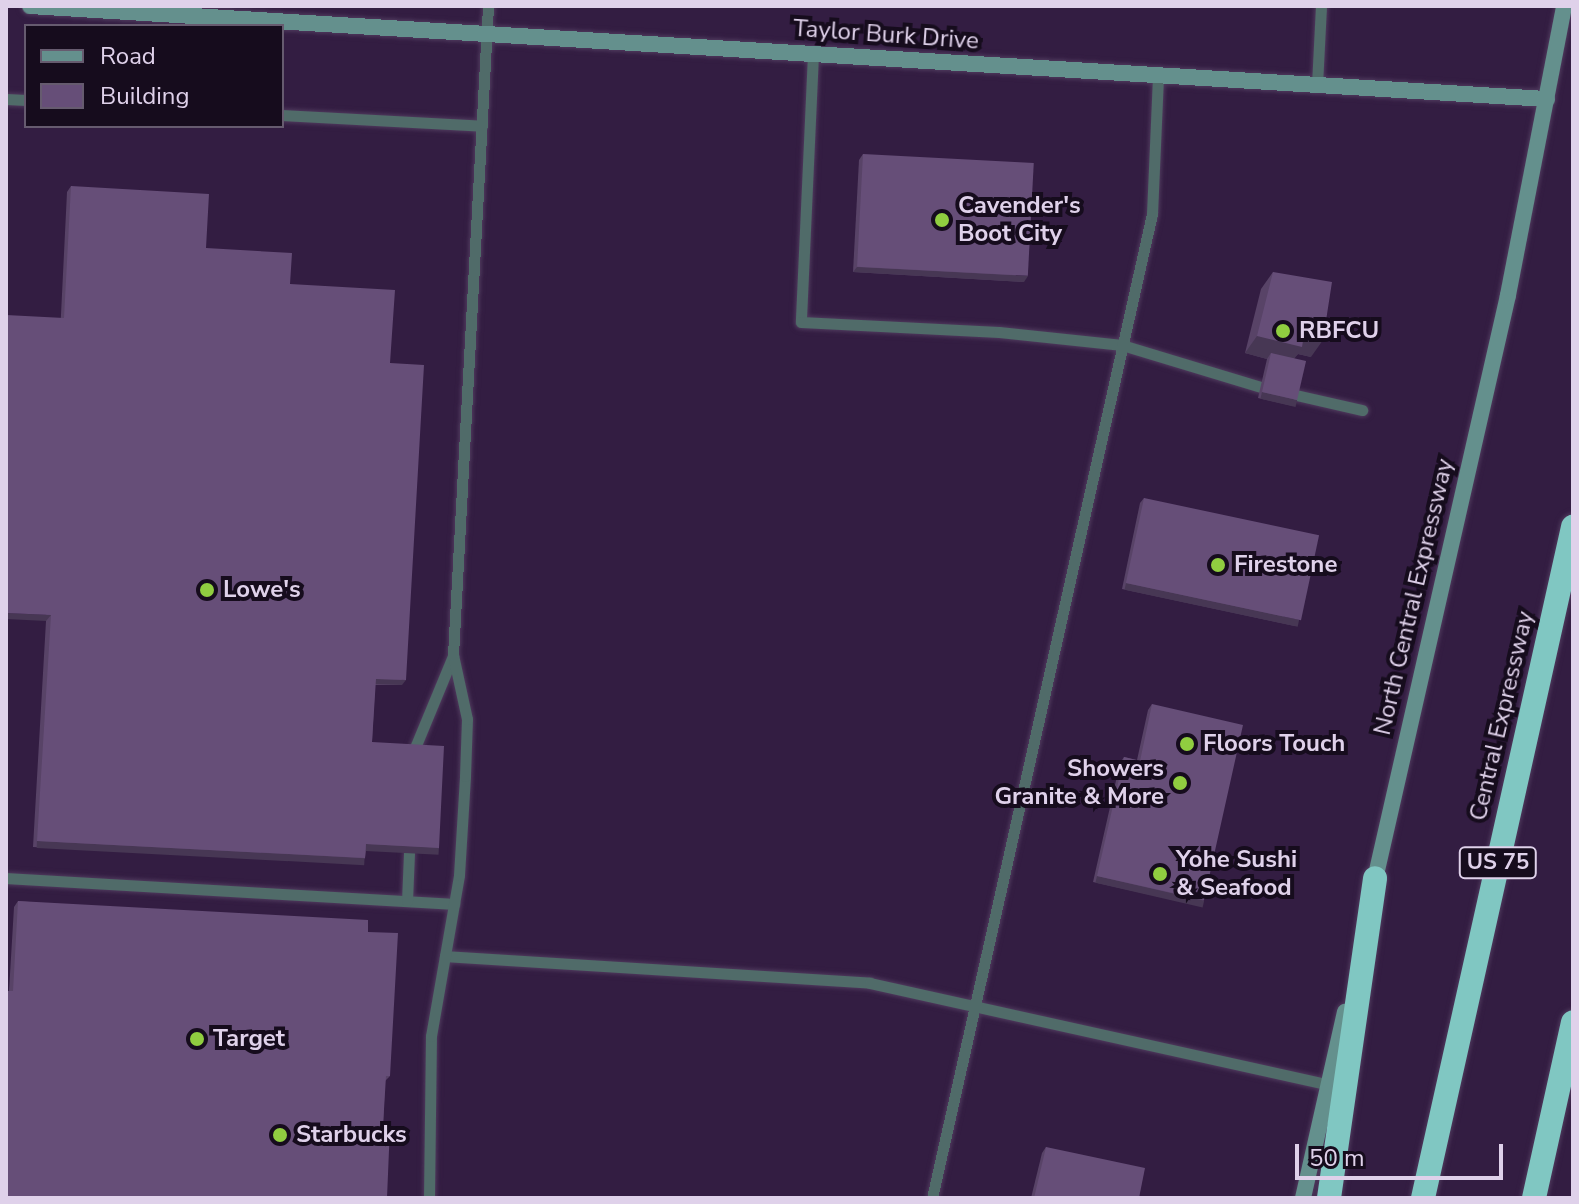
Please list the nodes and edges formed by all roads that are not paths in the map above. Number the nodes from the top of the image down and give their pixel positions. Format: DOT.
graph roads {
  1 [pos="30,6"];
  2 [pos="488,6"];
  3 [pos="1321,6"];
  4 [pos="1564,6"];
  5 [pos="146,10"];
  6 [pos="487,34"];
  7 [pos="813,54"];
  8 [pos="1158,75"];
  9 [pos="1317,85"];
  10 [pos="1547,99"];
  11 [pos="284,115"];
  12 [pos="482,126"];
  13 [pos="1122,345"];
  14 [pos="1261,387"];
  15 [pos="1296,395"];
  16 [pos="1362,410"];
  17 [pos="1573,527"];
  18 [pos="453,655"];
  19 [pos="414,750"];
  20 [pos="409,853"];
  21 [pos="6,878"];
  22 [pos="1375,878"];
  23 [pos="407,901"];
  24 [pos="454,904"];
  25 [pos="445,956"];
  26 [pos="975,1008"];
  27 [pos="1573,1022"];
  28 [pos="1329,1085"];
  29 [pos="429,1198"];
  30 [pos="932,1198"];
  31 [pos="1303,1198"];
  32 [pos="1329,1198"];
  33 [pos="1423,1198"];
  34 [pos="1534,1198"];
  1 -- 5 [label="street, Taylor Burk Drive"];
  2 -- 6 [label="lane"];
  3 -- 9 [label="lane"];
  4 -- 10 [label="street, North Central Expressway"];
  5 -- 6 [label="street, Taylor Burk Drive"];
  6 -- 7 [label="street, Taylor Burk Drive"];
  6 -- 12 [label="lane"];
  7 -- 8 [label="street, Taylor Burk Drive"];
  7 -- 13 [label="lane"];
  8 -- 9 [label="street, Taylor Burk Drive"];
  8 -- 13 [label="lane"];
  9 -- 10 [label="street, Taylor Burk Drive"];
  10 -- 22 [label="street, North Central Expressway"];
  11 -- 12 [label="lane"];
  12 -- 18 [label="lane"];
  13 -- 14 [label="lane"];
  13 -- 26 [label="lane"];
  15 -- 16 [label="lane"];
  17 -- 33 [label="highway, Central Expressway / US 75"];
  18 -- 19 [label="lane"];
  18 -- 24 [label="lane"];
  20 -- 23 [label="lane"];
  21 -- 23 [label="lane"];
  22 -- 28 [label="street, North Central Expressway"];
  22 -- 32 [label="highway"];
  23 -- 24 [label="lane"];
  24 -- 25 [label="lane"];
  25 -- 26 [label="lane"];
  25 -- 29 [label="lane"];
  26 -- 28 [label="lane"];
  26 -- 30 [label="lane"];
  27 -- 34 [label="highway"];
  28 -- 31 [label="street, North Central Expressway"];
}
